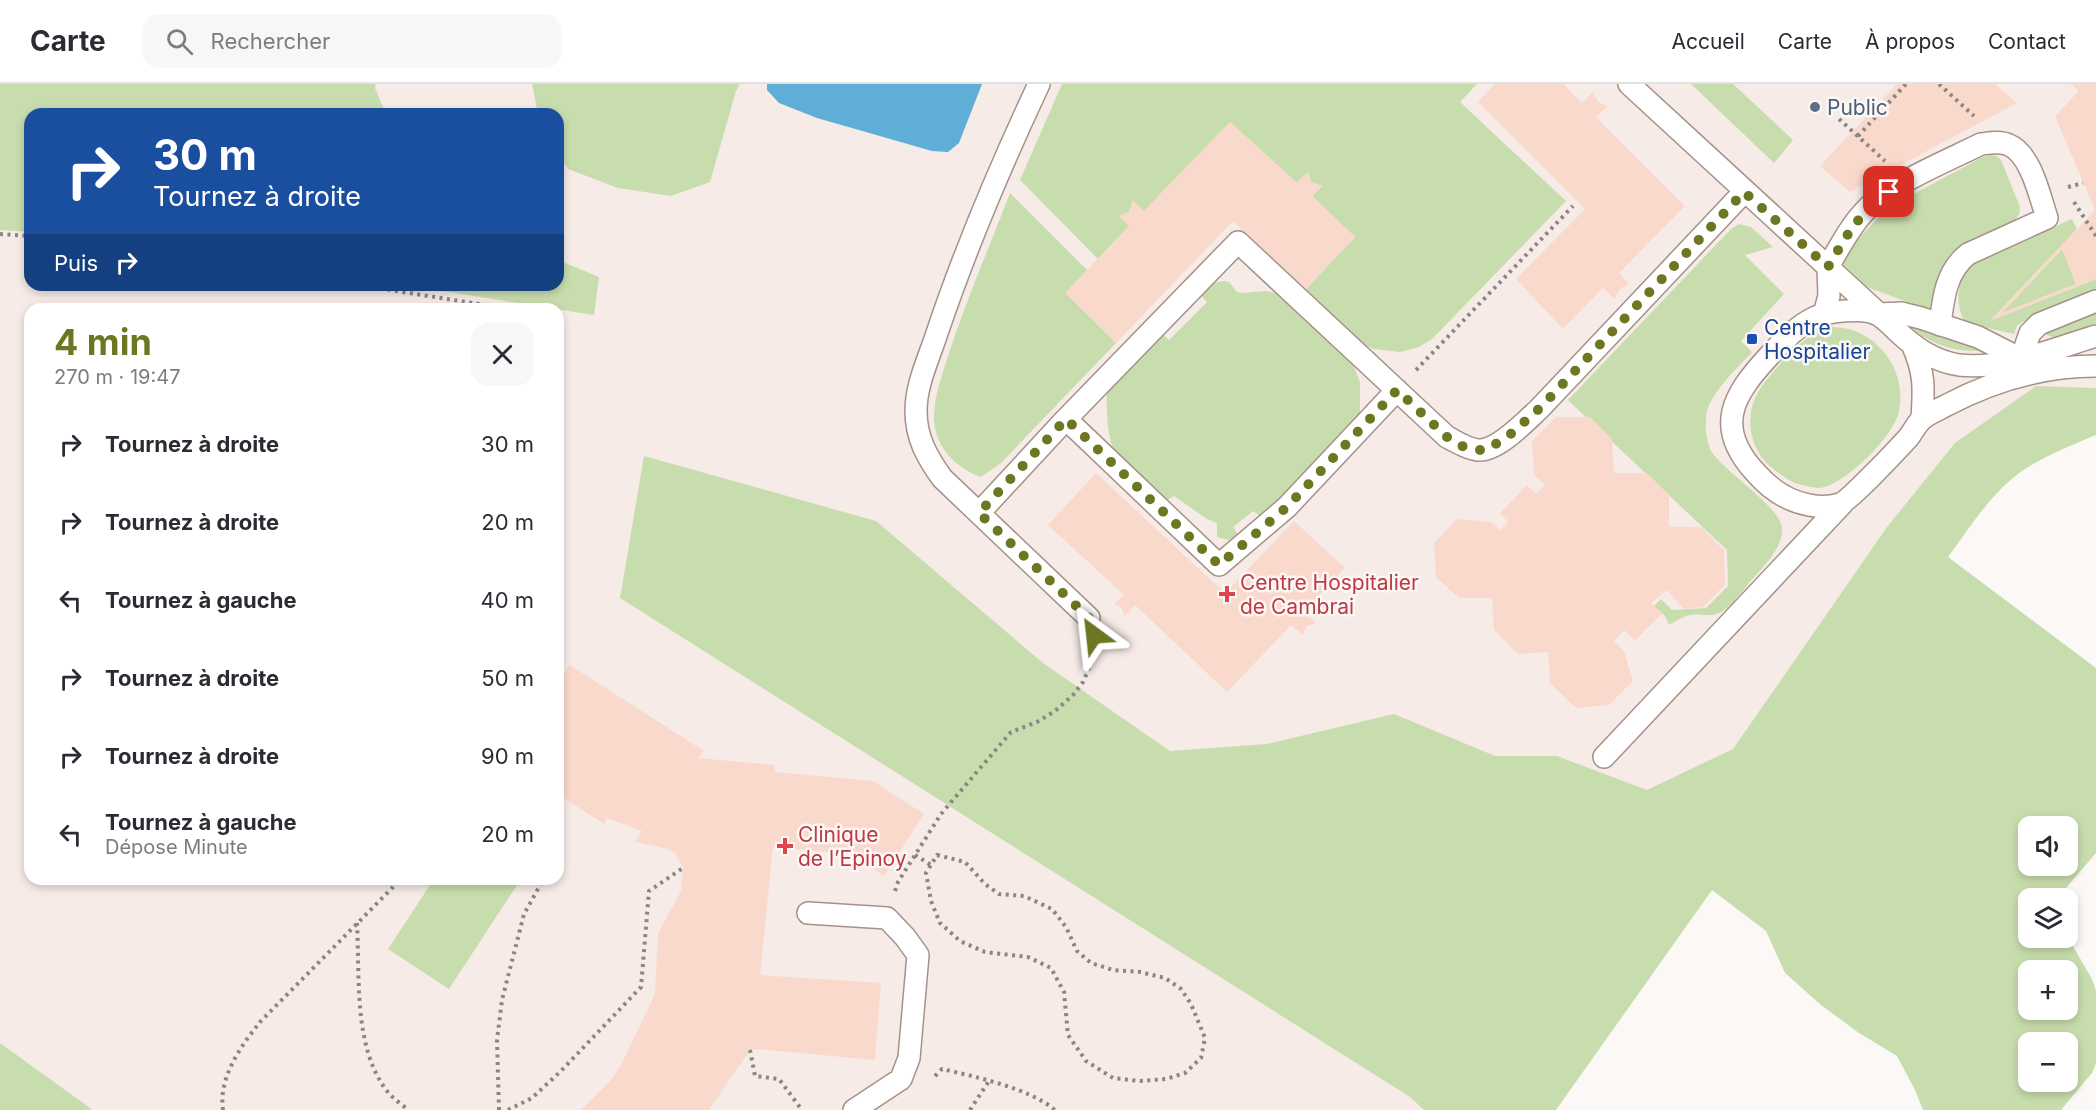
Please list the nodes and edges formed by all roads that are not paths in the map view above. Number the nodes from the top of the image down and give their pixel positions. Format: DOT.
graph roads {
  1 [pos="1039,84"];
  2 [pos="1629,84"];
  3 [pos="1744,192"];
  4 [pos="1828,267"];
  5 [pos="2096,301"];
  6 [pos="1824,314"];
  7 [pos="1879,314"];
  8 [pos="1940,325"];
  9 [pos="2096,336"];
  10 [pos="1912,344"];
  11 [pos="2020,359"];
  12 [pos="2096,366"];
  13 [pos="1397,390"];
  14 [pos="1066,419"];
  15 [pos="1922,419"];
  16 [pos="1842,504"];
  17 [pos="979,513"];
  18 [pos="1089,618"];
  19 [pos="1604,757"];
  20 [pos="808,913"];
  21 [pos="854,1110"];
  1 -- 17 [label="lane"];
  2 -- 3 [label="lane"];
  3 -- 4 [label="lane"];
  3 -- 13 [label="lane"];
  4 -- 6 [label="lane"];
  4 -- 7 [label="lane"];
  4 -- 8 [label="lane"];
  5 -- 11 [label="lane"];
  6 -- 7 [label="lane"];
  6 -- 16 [label="lane"];
  7 -- 8 [label="lane"];
  7 -- 10 [label="lane"];
  8 -- 11 [label="lane"];
  9 -- 11 [label="lane"];
  10 -- 11 [label="lane"];
  10 -- 15 [label="lane"];
  12 -- 15 [label="lane"];
  13 -- 14 [label="lane"];
  13 -- 14 [label="lane"];
  14 -- 17 [label="lane"];
  15 -- 16 [label="lane"];
  16 -- 19 [label="lane"];
  17 -- 18 [label="lane"];
  20 -- 21 [label="lane"];
}
